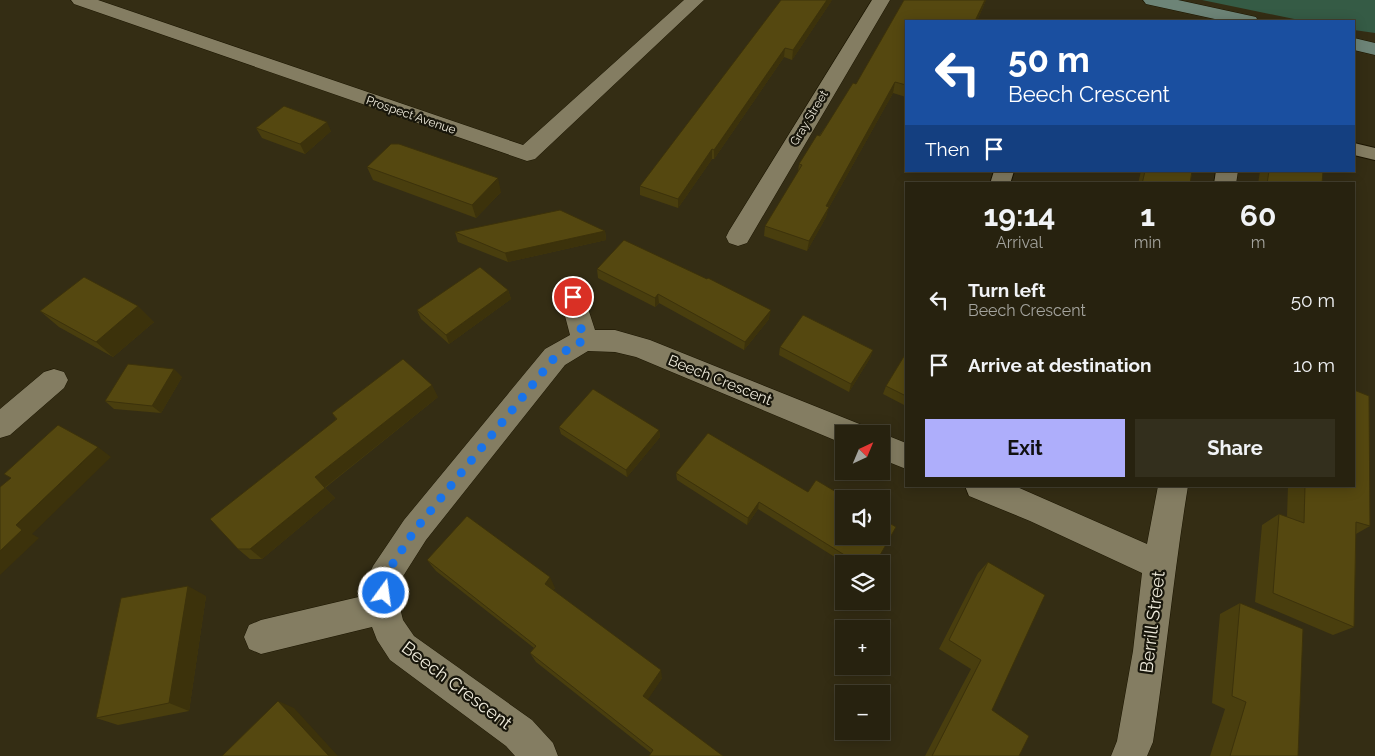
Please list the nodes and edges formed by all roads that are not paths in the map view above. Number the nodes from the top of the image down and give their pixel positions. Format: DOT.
graph roads {
  1 [pos="80,0"];
  2 [pos="695,0"];
  3 [pos="881,0"];
  4 [pos="1152,0"];
  5 [pos="1242,20"];
  6 [pos="1355,44"];
  7 [pos="1375,49"];
  8 [pos="1355,149"];
  9 [pos="1375,154"];
  10 [pos="738,237"];
  11 [pos="573,297"];
  12 [pos="584,340"];
  13 [pos="54,380"];
  14 [pos="0,426"];
  15 [pos="835,427"];
  16 [pos="890,450"];
  17 [pos="905,456"];
  18 [pos="982,487"];
  19 [pos="1174,487"];
  20 [pos="1159,565"];
  21 [pos="383,608"];
  22 [pos="261,638"];
  23 [pos="540,756"];
  24 [pos="1129,756"];
  1 -- 2 [label="street, Prospect Avenue"];
  3 -- 10 [label="street, Gray Street"];
  4 -- 5 [label="main road"];
  6 -- 7 [label="main road"];
  8 -- 9 [label="lane"];
  11 -- 12 [label="street"];
  12 -- 15 [label="street, Beech Crescent"];
  12 -- 21 [label="street, Beech Crescent"];
  13 -- 14 [label="street"];
  16 -- 17 [label="street"];
  18 -- 20 [label="street"];
  19 -- 20 [label="street, Berrill Street"];
  20 -- 24 [label="street, Berrill Street"];
  21 -- 22 [label="street"];
  21 -- 23 [label="street, Beech Crescent"];
}
